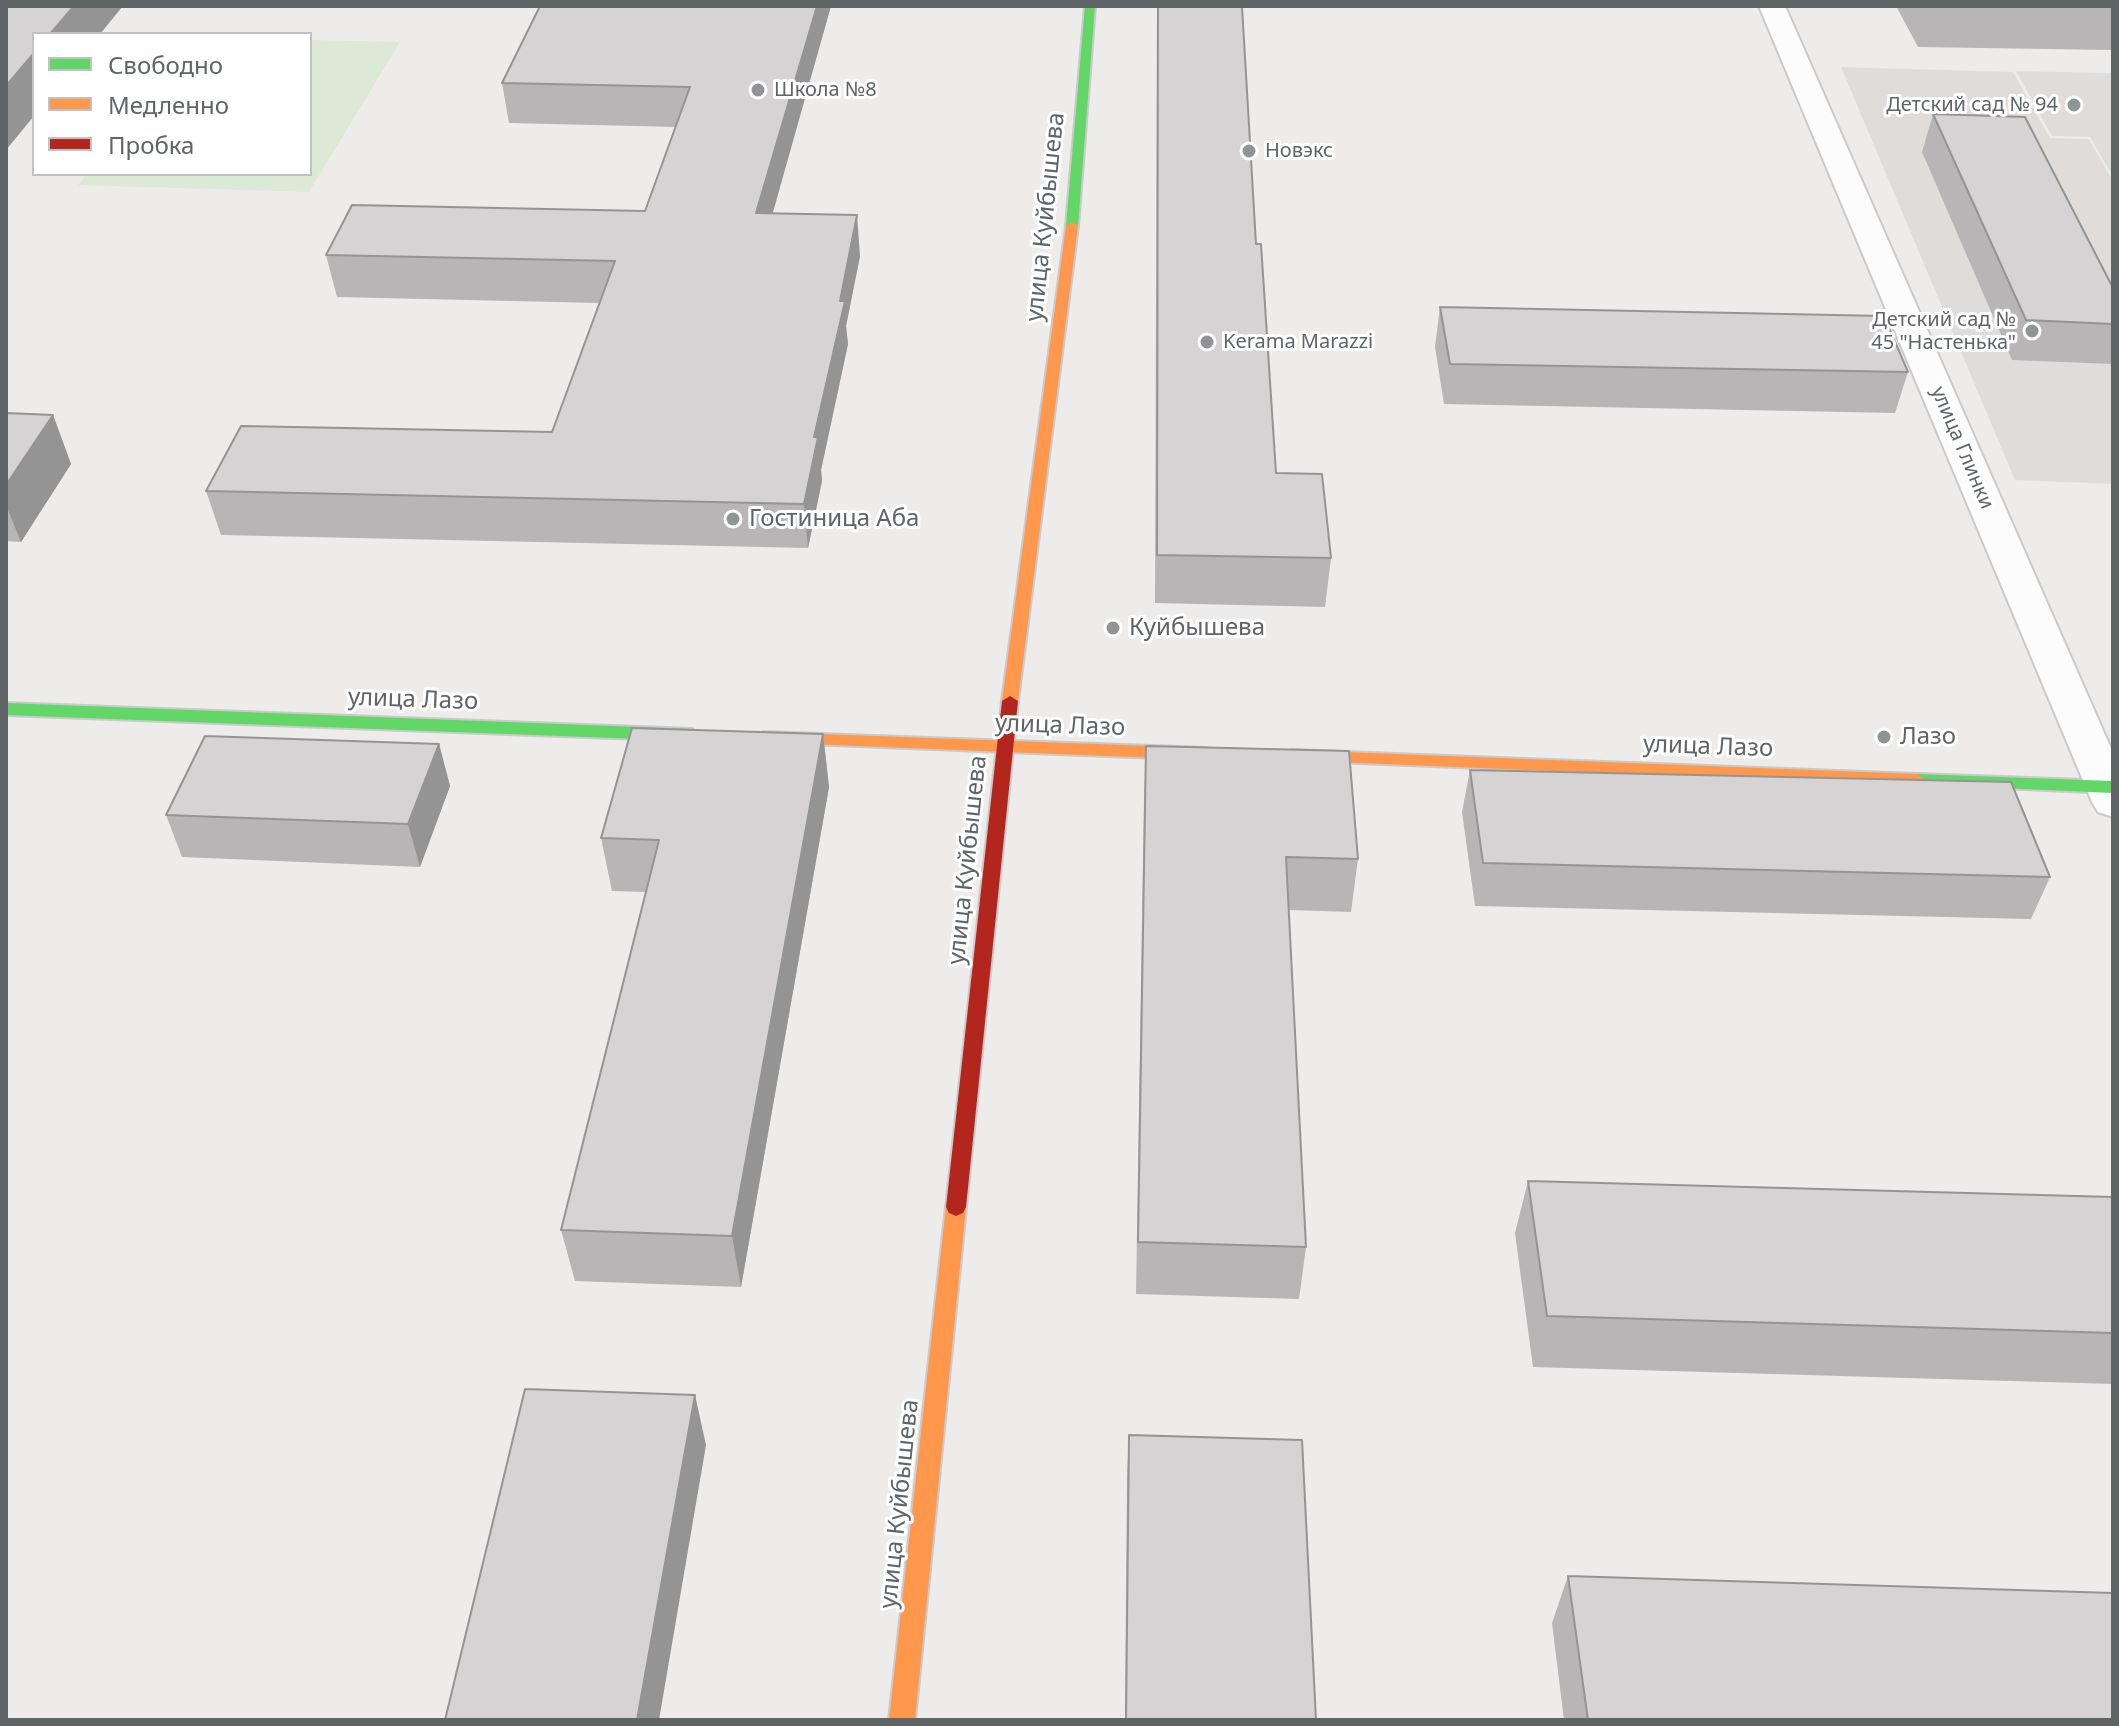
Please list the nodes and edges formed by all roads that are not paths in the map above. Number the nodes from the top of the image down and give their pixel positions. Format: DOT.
graph roads {
  1 [pos="1090,6"];
  2 [pos="1772,6"];
  3 [pos="6,709"];
  4 [pos="708,736"];
  5 [pos="739,737"];
  6 [pos="1004,749"];
  7 [pos="1221,755"];
  8 [pos="1268,756"];
  9 [pos="2111,792"];
  10 [pos="902,1720"];
  1 -- 6 [label="main road, улица Куйбышева"];
  2 -- 9 [label="street, улица Глинки"];
  3 -- 4 [label="main road, улица Лазо"];
  5 -- 6 [label="main road, улица Лазо"];
  6 -- 7 [label="main road, улица Лазо"];
  6 -- 10 [label="main road, улица Куйбышева"];
  8 -- 9 [label="main road, улица Лазо"];
}
